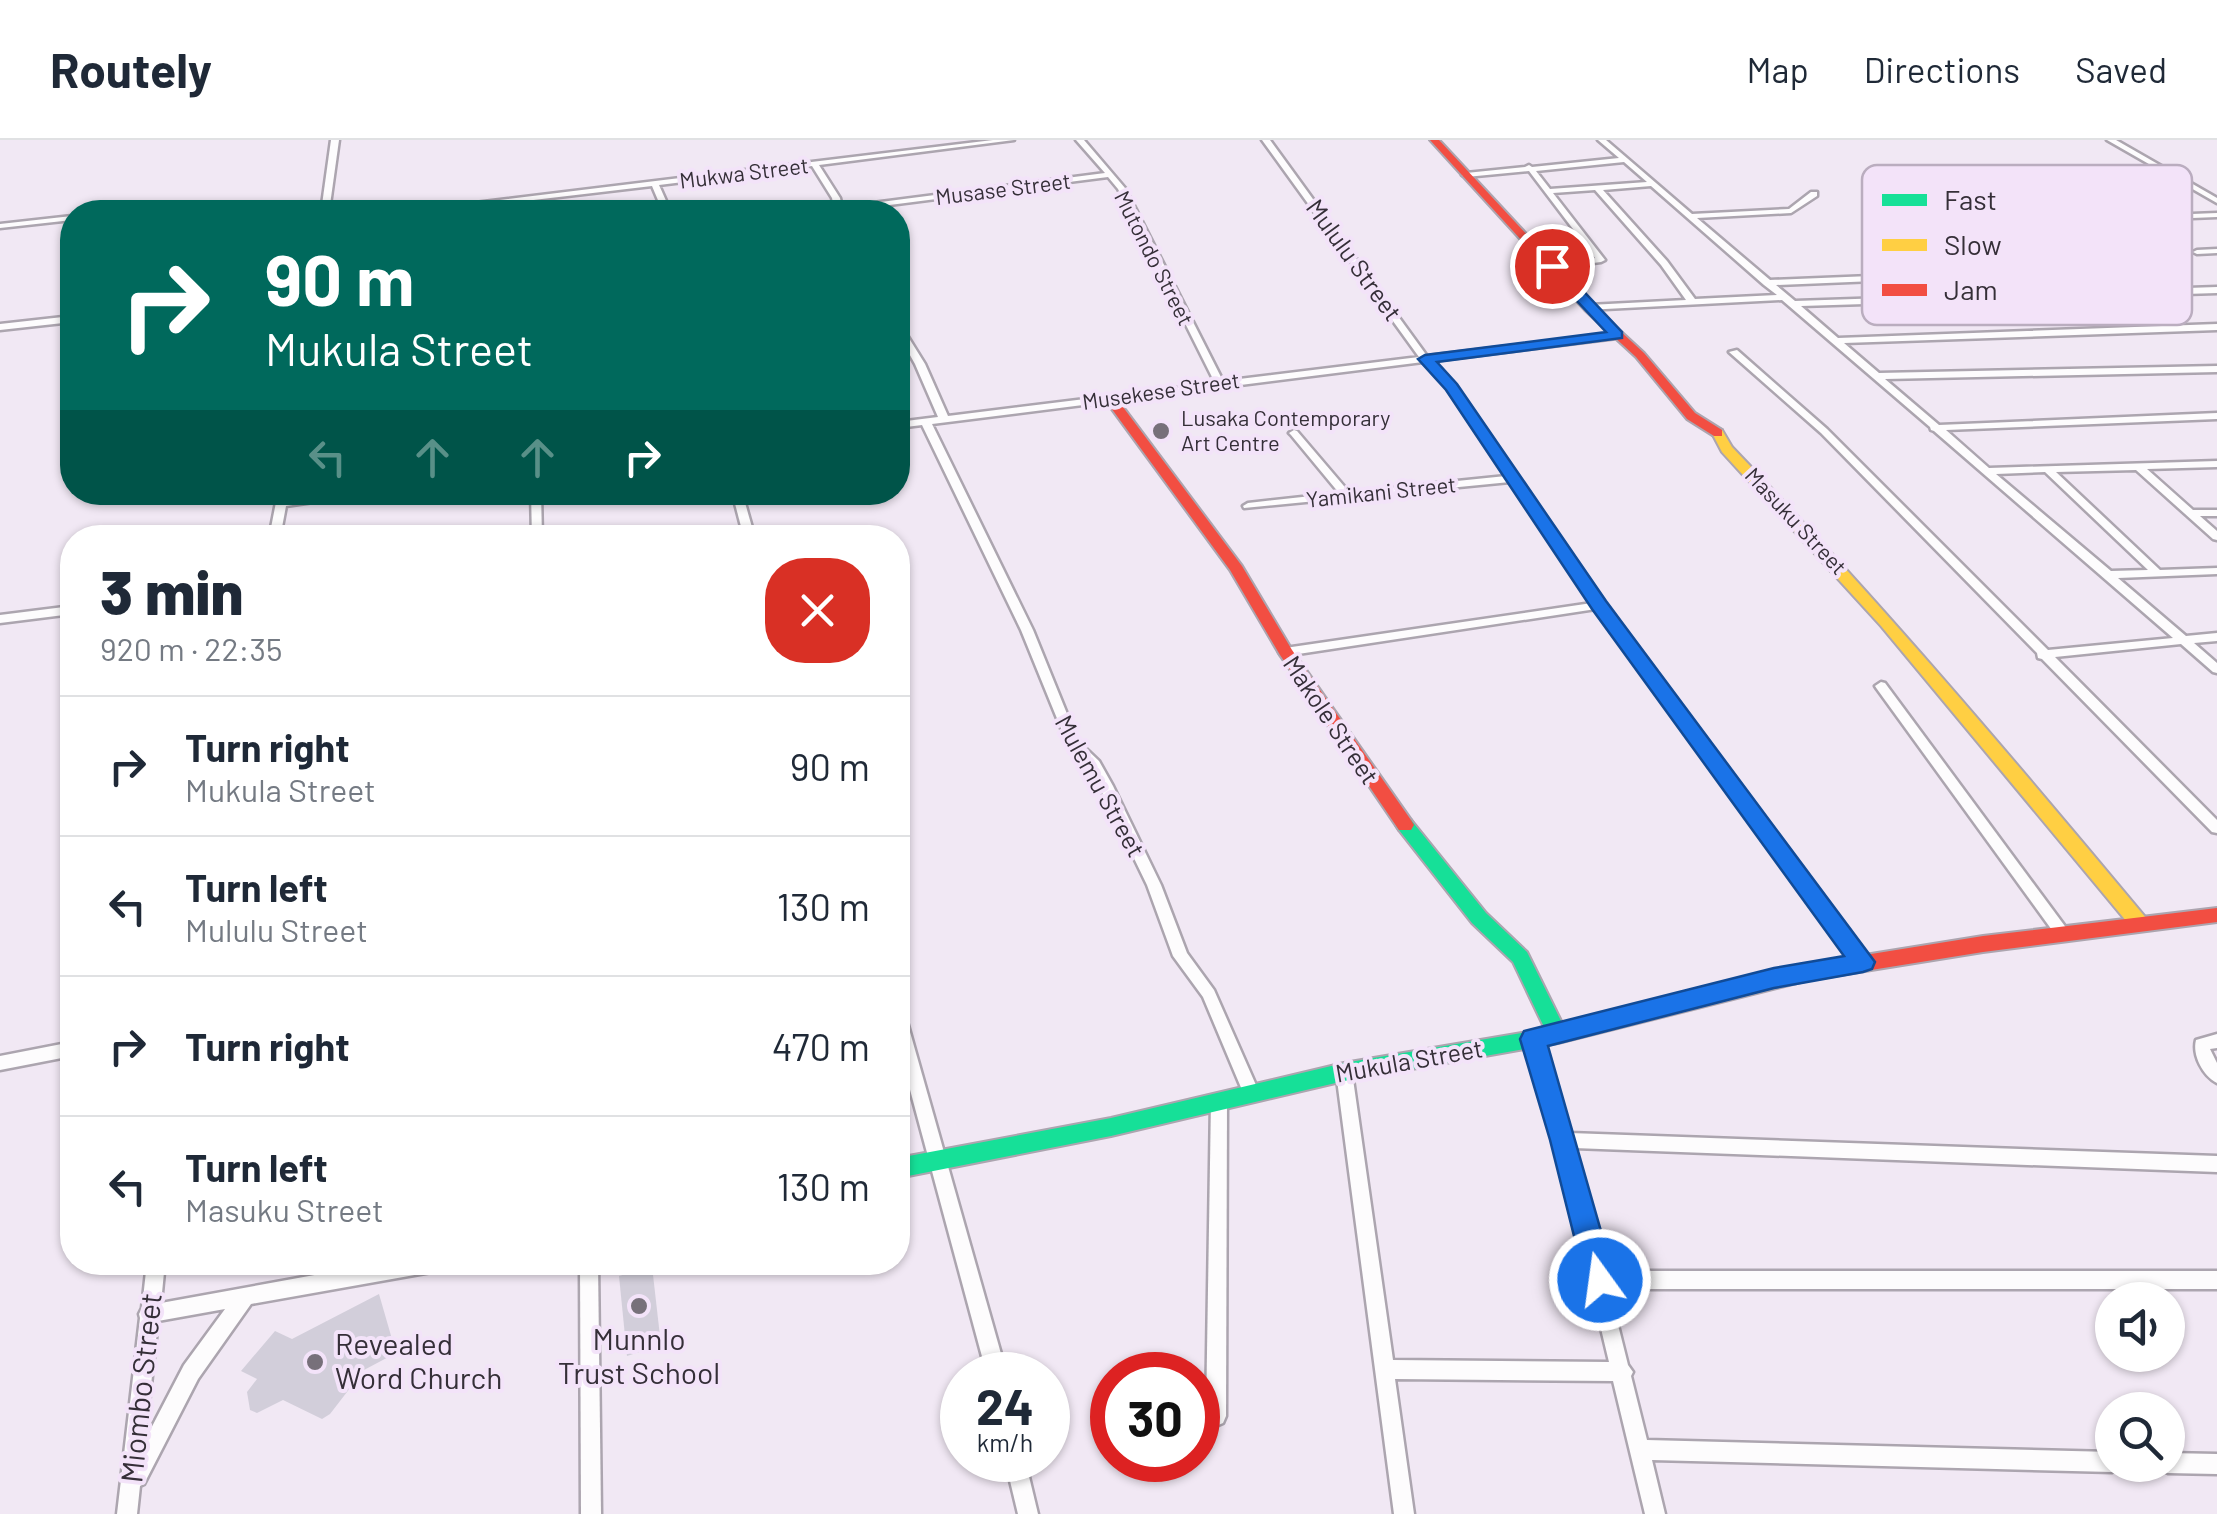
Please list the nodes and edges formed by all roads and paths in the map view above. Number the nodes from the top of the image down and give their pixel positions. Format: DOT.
graph roads {
  1 [pos="336,140"];
  2 [pos="1010,140"];
  3 [pos="1080,140"];
  4 [pos="1266,140"];
  5 [pos="1434,140"];
  6 [pos="1602,140"];
  7 [pos="2111,140"];
  8 [pos="1626,160"];
  9 [pos="814,164"];
  10 [pos="2154,165"];
  11 [pos="1529,168"];
  12 [pos="1109,175"];
  13 [pos="1466,175"];
  14 [pos="656,184"];
  15 [pos="1654,184"];
  16 [pos="2192,187"];
  17 [pos="1598,189"];
  18 [pos="1549,191"];
  19 [pos="1814,194"];
  20 [pos="327,200"];
  21 [pos="525,200"];
  22 [pos="662,200"];
  23 [pos="836,200"];
  24 [pos="910,201"];
  25 [pos="2217,201"];
  26 [pos="2217,215"];
  27 [pos="1690,216"];
  28 [pos="2192,216"];
  29 [pos="60,219"];
  30 [pos="0,226"];
  31 [pos="2217,251"];
  32 [pos="2197,252"];
  33 [pos="1552,266"];
  34 [pos="1862,279"];
  35 [pos="1768,283"];
  36 [pos="2217,290"];
  37 [pos="2192,291"];
  38 [pos="1862,298"];
  39 [pos="1786,300"];
  40 [pos="1693,303"];
  41 [pos="1589,308"];
  42 [pos="60,320"];
  43 [pos="2217,326"];
  44 [pos="0,327"];
  45 [pos="1617,335"];
  46 [pos="1834,341"];
  47 [pos="910,347"];
  48 [pos="1734,352"];
  49 [pos="1425,359"];
  50 [pos="2217,369"];
  51 [pos="1876,376"];
  52 [pos="1219,382"];
  53 [pos="1110,398"];
  54 [pos="2217,416"];
  55 [pos="944,420"];
  56 [pos="926,422"];
  57 [pos="910,424"];
  58 [pos="1934,428"];
  59 [pos="1294,433"];
  60 [pos="2217,464"];
  61 [pos="2139,466"];
  62 [pos="2047,469"];
  63 [pos="1985,471"];
  64 [pos="1514,478"];
  65 [pos="1347,496"];
  66 [pos="1248,506"];
  67 [pos="2217,513"];
  68 [pos="2192,514"];
  69 [pos="2217,537"];
  70 [pos="2217,571"];
  71 [pos="2156,572"];
  72 [pos="2106,575"];
  73 [pos="1599,605"];
  74 [pos="60,612"];
  75 [pos="0,619"];
  76 [pos="2217,637"];
  77 [pos="2183,639"];
  78 [pos="1285,652"];
  79 [pos="2042,655"];
  80 [pos="2217,669"];
  81 [pos="1882,686"];
  82 [pos="2217,828"];
  83 [pos="2217,915"];
  84 [pos="2139,923"];
  85 [pos="2062,933"];
  86 [pos="1863,962"];
  87 [pos="1558,1035"];
  88 [pos="1533,1039"];
  89 [pos="2217,1041"];
  90 [pos="60,1051"];
  91 [pos="910,1060"];
  92 [pos="0,1063"];
  93 [pos="1344,1072"];
  94 [pos="2217,1076"];
  95 [pos="1251,1092"];
  96 [pos="1219,1100"];
  97 [pos="1564,1140"];
  98 [pos="938,1159"];
  99 [pos="2217,1164"];
  100 [pos="910,1165"];
  101 [pos="154,1275"];
  102 [pos="365,1275"];
  103 [pos="588,1275"];
  104 [pos="1600,1280"];
  105 [pos="2217,1280"];
  106 [pos="244,1297"];
  107 [pos="148,1314"];
  108 [pos="991,1352"];
  109 [pos="1217,1352"];
  110 [pos="1386,1368"];
  111 [pos="1623,1372"];
  112 [pos="1640,1450"];
  113 [pos="2095,1462"];
  114 [pos="2185,1463"];
  115 [pos="2217,1464"];
  116 [pos="1020,1482"];
  117 [pos="133,1487"];
  118 [pos="127,1514"];
  119 [pos="592,1514"];
  120 [pos="1028,1514"];
  121 [pos="1404,1514"];
  122 [pos="1655,1514"];
  1 -- 20 [label="street"];
  2 -- 9 [label="street, Mukwa Street"];
  3 -- 12 [label="street, Mutondo Street"];
  4 -- 49 [label="street, Mululu Street"];
  5 -- 13 [label="street, Masuku Street"];
  6 -- 8 [label="street"];
  7 -- 10 [label="street"];
  8 -- 11 [label="street"];
  8 -- 15 [label="street"];
  9 -- 14 [label="street, Mukwa Street"];
  9 -- 23 [label="street"];
  11 -- 13 [label="street"];
  11 -- 18 [label="street"];
  12 -- 24 [label="street, Musase Street"];
  12 -- 52 [label="street, Mutondo Street"];
  13 -- 33 [label="street, Masuku Street"];
  14 -- 21 [label="street, Mukwa Street"];
  14 -- 22 [label="street"];
  15 -- 17 [label="street"];
  15 -- 27 [label="street"];
  16 -- 25 [label="street"];
  17 -- 18 [label="street"];
  17 -- 40 [label="street"];
  18 -- 33 [label="street"];
  19 -- 27 [label="street"];
  26 -- 28 [label="street"];
  27 -- 35 [label="street"];
  29 -- 30 [label="street"];
  31 -- 32 [label="street"];
  33 -- 41 [label="street, Masuku Street"];
  34 -- 35 [label="street"];
  35 -- 39 [label="street"];
  36 -- 37 [label="street"];
  38 -- 39 [label="street"];
  39 -- 40 [label="street"];
  39 -- 46 [label="street"];
  40 -- 41 [label="street"];
  41 -- 45 [label="street, Masuku Street"];
  42 -- 44 [label="street"];
  43 -- 46 [label="street"];
  45 -- 49 [label="street, Musekese Street"];
  45 -- 84 [label="street, Masuku Street"];
  46 -- 51 [label="street"];
  47 -- 55 [label="street"];
  48 -- 79 [label="street"];
  49 -- 52 [label="street, Musekese Street"];
  49 -- 64 [label="street, Mululu Street"];
  50 -- 51 [label="street"];
  51 -- 58 [label="street"];
  52 -- 53 [label="street, Musekese Street"];
  53 -- 55 [label="street, Musekese Street"];
  53 -- 78 [label="street, Makole Street"];
  54 -- 58 [label="street"];
  55 -- 56 [label="street, Musekese Street"];
  56 -- 57 [label="street, Musekese Street"];
  56 -- 95 [label="street, Mulemu Street"];
  58 -- 63 [label="street"];
  59 -- 65 [label="street"];
  60 -- 61 [label="street"];
  61 -- 62 [label="street"];
  61 -- 68 [label="street"];
  62 -- 63 [label="street"];
  62 -- 71 [label="street"];
  63 -- 72 [label="street"];
  64 -- 65 [label="street, Yamikani Street"];
  64 -- 73 [label="street, Mululu Street"];
  65 -- 66 [label="street, Yamikani Street"];
  67 -- 68 [label="street"];
  68 -- 69 [label="street"];
  70 -- 71 [label="street"];
  71 -- 72 [label="street"];
  72 -- 77 [label="street"];
  73 -- 78 [label="street"];
  73 -- 86 [label="street, Mululu Street"];
  74 -- 75 [label="street"];
  76 -- 77 [label="street"];
  77 -- 79 [label="street"];
  77 -- 80 [label="street"];
  78 -- 87 [label="street, Makole Street"];
  79 -- 82 [label="street"];
  81 -- 85 [label="street"];
  83 -- 84 [label="street, Mukula Street"];
  84 -- 85 [label="street, Mukula Street"];
  85 -- 86 [label="street, Mukula Street"];
  86 -- 87 [label="street, Mukula Street"];
  87 -- 88 [label="street, Mukula Street"];
  88 -- 93 [label="street, Mukula Street"];
  88 -- 97 [label="street"];
  89 -- 94 [label="street"];
  90 -- 92 [label="street"];
  91 -- 98 [label="street"];
  93 -- 95 [label="street, Mukula Street"];
  93 -- 110 [label="street"];
  95 -- 96 [label="street, Mukula Street"];
  96 -- 98 [label="street, Mukula Street"];
  96 -- 109 [label="street"];
  97 -- 99 [label="street"];
  97 -- 104 [label="street"];
  98 -- 100 [label="street, Mukula Street"];
  98 -- 108 [label="street"];
  101 -- 107 [label="street, Miombo Street"];
  102 -- 106 [label="street"];
  103 -- 119 [label="street"];
  104 -- 105 [label="street"];
  104 -- 111 [label="street"];
  106 -- 107 [label="street"];
  106 -- 117 [label="street"];
  107 -- 117 [label="street, Miombo Street"];
  110 -- 111 [label="street"];
  110 -- 121 [label="street"];
  111 -- 112 [label="street"];
  112 -- 113 [label="street"];
  112 -- 122 [label="street"];
  114 -- 115 [label="street"];
  116 -- 120 [label="street"];
  117 -- 118 [label="street, Miombo Street"];
}
